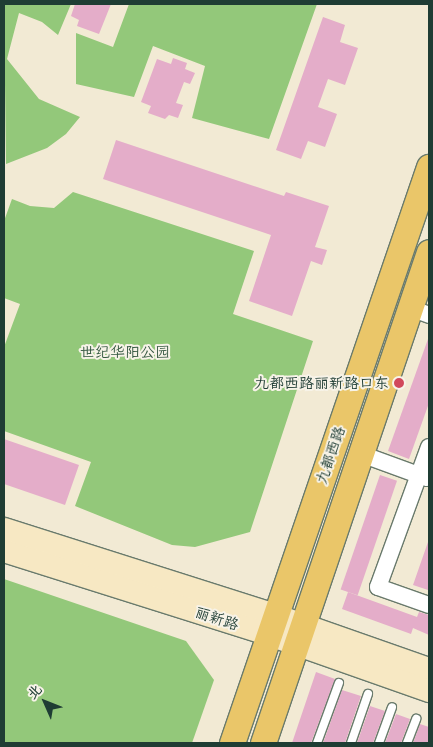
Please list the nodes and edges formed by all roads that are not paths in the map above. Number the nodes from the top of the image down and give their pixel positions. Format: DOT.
graph roads {
  1 [pos="429,167"];
  2 [pos="429,252"];
  3 [pos="420,311"];
  4 [pos="429,446"];
  5 [pos="361,454"];
  6 [pos="424,476"];
  7 [pos="4,529"];
  8 [pos="4,551"];
  9 [pos="429,604"];
  10 [pos="273,625"];
  11 [pos="299,634"];
  12 [pos="429,669"];
  13 [pos="339,683"];
  14 [pos="429,691"];
  15 [pos="368,694"];
  16 [pos="392,707"];
  17 [pos="416,718"];
  18 [pos="232,743"];
  19 [pos="263,743"];
  20 [pos="318,743"];
  21 [pos="351,743"];
  22 [pos="379,743"];
  23 [pos="407,743"];
  1 -- 10 [label="main road, 九都西路"];
  2 -- 3 [label="main road, 九都西路"];
  3 -- 5 [label="main road, 九都西路"];
  4 -- 6 [label="street"];
  5 -- 6 [label="street"];
  5 -- 11 [label="main road, 九都西路"];
  6 -- 9 [label="street"];
  7 -- 10 [label="main road, 丽新路"];
  8 -- 10 [label="main road, 丽新路"];
  10 -- 11 [label="main road, 丽新路"];
  10 -- 18 [label="main road, 九都西路"];
  11 -- 12 [label="main road, 丽新路"];
  11 -- 14 [label="main road, 丽新路"];
  11 -- 19 [label="main road, 九都西路"];
  13 -- 20 [label="lane"];
  15 -- 21 [label="lane"];
  16 -- 22 [label="lane"];
  17 -- 23 [label="lane"];
}
